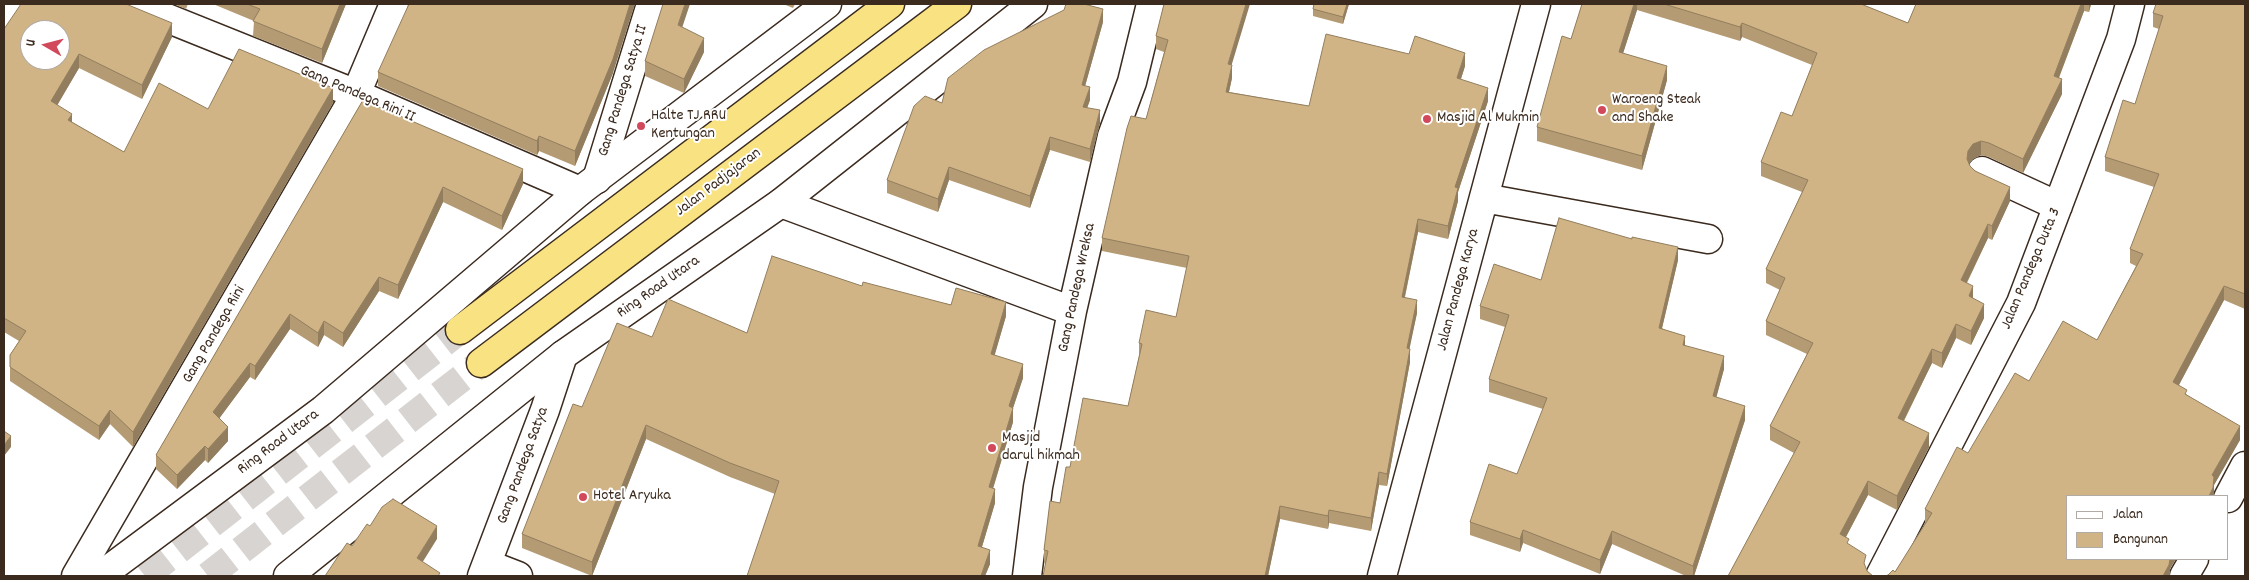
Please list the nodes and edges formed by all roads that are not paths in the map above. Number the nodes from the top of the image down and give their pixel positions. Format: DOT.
graph roads {
  1 [pos="9,4"];
  2 [pos="132,4"];
  3 [pos="394,4"];
  4 [pos="650,4"];
  5 [pos="827,4"];
  6 [pos="890,4"];
  7 [pos="956,4"];
  8 [pos="1033,4"];
  9 [pos="1151,4"];
  10 [pos="1536,4"];
  11 [pos="2130,4"];
  12 [pos="4,15"];
  13 [pos="356,94"];
  14 [pos="1982,171"];
  15 [pos="588,185"];
  16 [pos="1484,198"];
  17 [pos="781,203"];
  18 [pos="2058,206"];
  19 [pos="1708,239"];
  20 [pos="1072,311"];
  21 [pos="460,330"];
  22 [pos="562,355"];
  23 [pos="481,363"];
  24 [pos="2245,466"];
  25 [pos="2229,496"];
  26 [pos="2193,560"];
  27 [pos="485,570"];
  28 [pos="1390,575"];
  29 [pos="76,576"];
  30 [pos="100,576"];
  31 [pos="288,576"];
  32 [pos="518,576"];
  33 [pos="1027,576"];
  34 [pos="1880,576"];
  35 [pos="2184,576"];
  1 -- 12 [label="street"];
  2 -- 13 [label="street, Gang Pandega Rini II"];
  3 -- 13 [label="street, Gang Pandega Rini"];
  4 -- 15 [label="street, Gang Pandega Satya II"];
  5 -- 15 [label="street, Ring Road Utara"];
  6 -- 21 [label="highway"];
  7 -- 23 [label="highway, Jalan Padjajaran"];
  8 -- 17 [label="street, Ring Road Utara"];
  9 -- 20 [label="street, Gang Pandega Wreksa"];
  10 -- 16 [label="street, Jalan Pandega Karya"];
  11 -- 18 [label="street, Jalan Pandega Duta 3"];
  13 -- 15 [label="street, Gang Pandega Rini II"];
  13 -- 29 [label="street, Gang Pandega Rini"];
  14 -- 18 [label="street"];
  15 -- 30 [label="street, Ring Road Utara"];
  16 -- 19 [label="street"];
  16 -- 28 [label="street, Jalan Pandega Karya"];
  17 -- 20 [label="street"];
  17 -- 22 [label="street, Ring Road Utara"];
  18 -- 34 [label="street, Jalan Pandega Duta 3"];
  20 -- 33 [label="street, Gang Pandega Wreksa"];
  22 -- 27 [label="street, Gang Pandega Satya"];
  22 -- 31 [label="street, Ring Road Utara"];
  24 -- 25 [label="street"];
  26 -- 35 [label="street"];
  27 -- 32 [label="street"];
}
